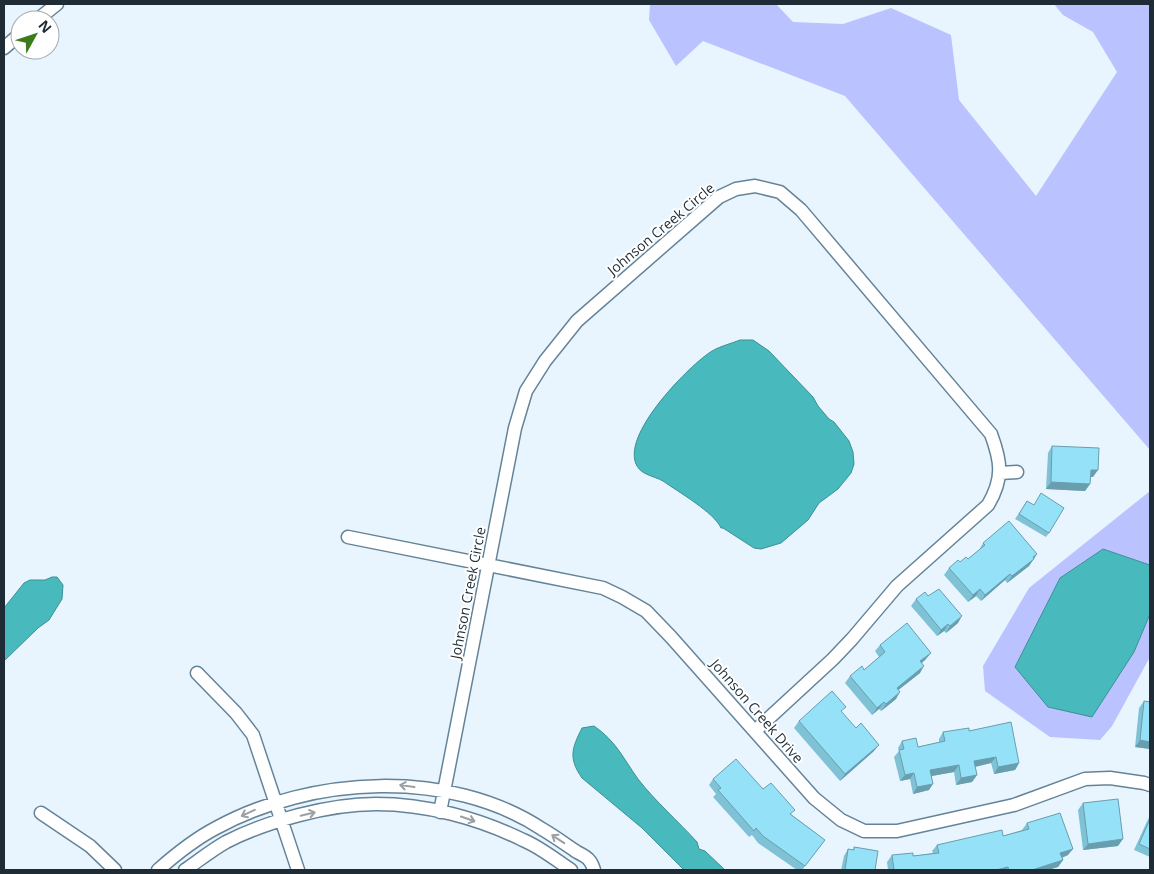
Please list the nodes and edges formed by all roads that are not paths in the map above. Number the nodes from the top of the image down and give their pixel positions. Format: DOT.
graph roads {
  1 [pos="1017,472"];
  2 [pos="1000,473"];
  3 [pos="348,537"];
  4 [pos="488,566"];
  5 [pos="197,673"];
  6 [pos="755,731"];
  7 [pos="1150,785"];
  8 [pos="444,792"];
  9 [pos="276,803"];
  10 [pos="440,812"];
  11 [pos="41,813"];
  12 [pos="282,821"];
  13 [pos="115,870"];
  14 [pos="158,870"];
  15 [pos="185,870"];
  16 [pos="298,870"];
  17 [pos="571,870"];
  18 [pos="594,870"];
  1 -- 2 [label="street"];
  2 -- 4 [label="street, Johnson Creek Circle"];
  2 -- 6 [label="street, Johnson Creek Circle"];
  3 -- 4 [label="street, Johnson Creek Drive"];
  4 -- 6 [label="street, Johnson Creek Drive"];
  4 -- 8 [label="street, Johnson Creek Circle"];
  5 -- 9 [label="street"];
  6 -- 7 [label="street, Johnson Creek Drive"];
  8 -- 9 [label="street, one-way"];
  8 -- 10 [label="street, Johnson Creek Circle"];
  18 -- 8 [label="street, one-way"];
  9 -- 12 [label="street"];
  9 -- 14 [label="street, one-way"];
  12 -- 10 [label="street, one-way"];
  10 -- 17 [label="street, one-way"];
  11 -- 13 [label="street"];
  12 -- 15 [label="street"];
  12 -- 16 [label="street"];
}
